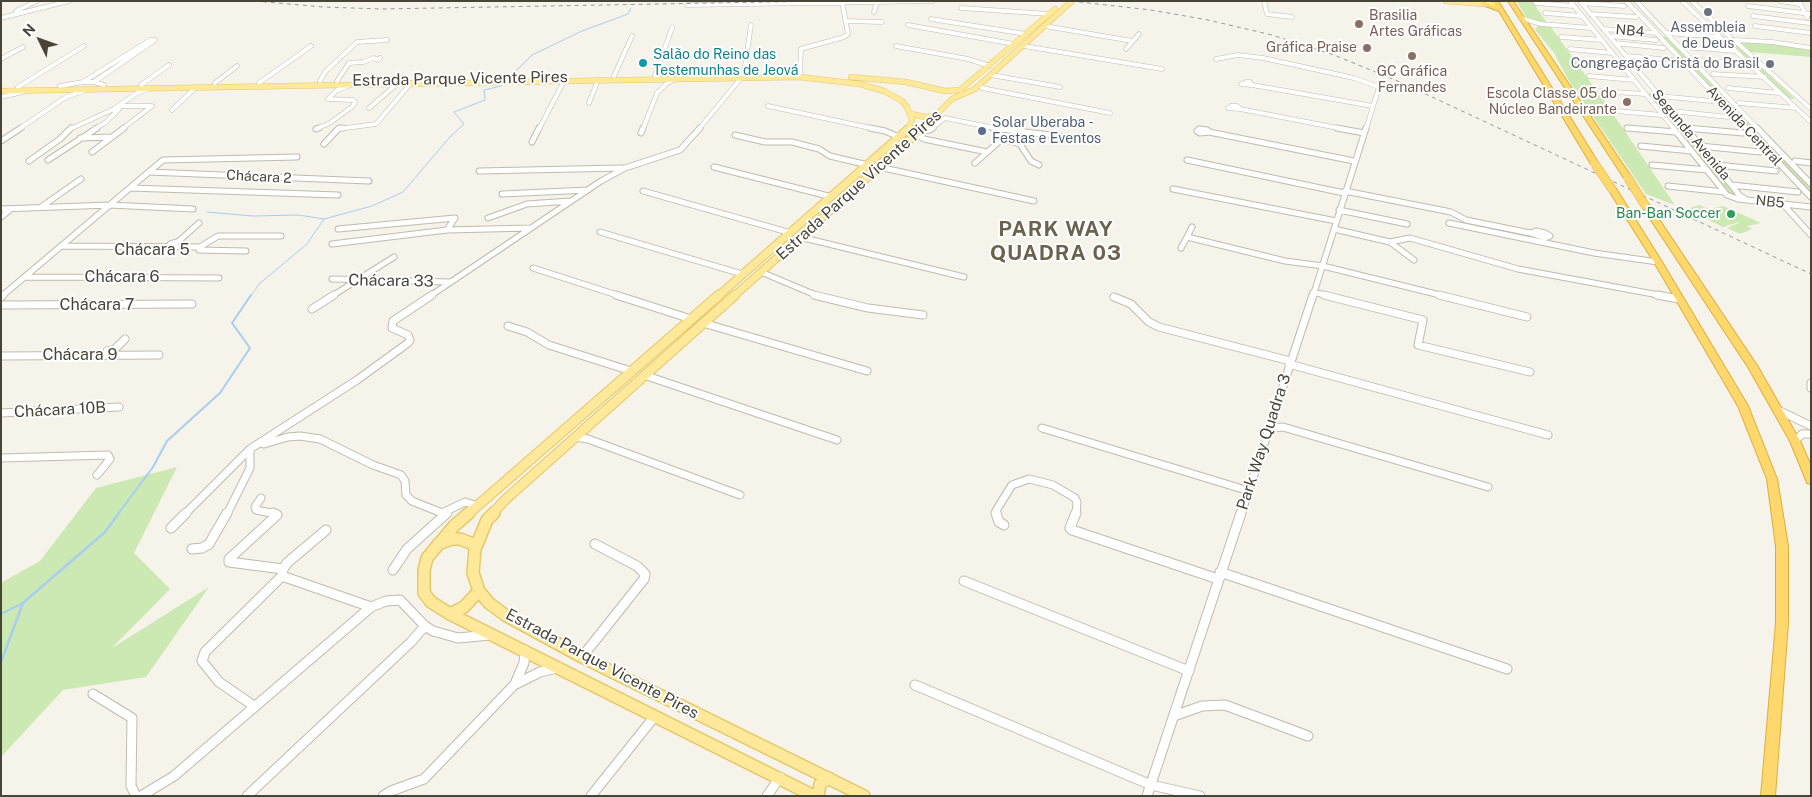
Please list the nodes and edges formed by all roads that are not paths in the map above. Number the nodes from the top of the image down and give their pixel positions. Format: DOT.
graph roads {
  1 [pos="38,1"];
  2 [pos="69,1"];
  3 [pos="712,1"];
  4 [pos="921,1"];
  5 [pos="933,1"];
  6 [pos="1063,1"];
  7 [pos="1072,1"];
  8 [pos="1264,1"];
  9 [pos="1446,1"];
  10 [pos="1570,1"];
  11 [pos="1626,1"];
  12 [pos="1636,1"];
  13 [pos="1682,1"];
  14 [pos="1692,1"];
  15 [pos="1780,1"];
  16 [pos="842,2"];
  17 [pos="877,2"];
  18 [pos="1471,2"];
  19 [pos="1511,2"];
  20 [pos="1580,2"];
  21 [pos="1800,2"];
  22 [pos="1536,3"];
  23 [pos="1483,4"];
  24 [pos="687,5"];
  25 [pos="707,5"];
  26 [pos="1497,6"];
  27 [pos="1573,6"];
  28 [pos="1624,6"];
  29 [pos="1748,6"];
  30 [pos="960,8"];
  31 [pos="874,12"];
  32 [pos="1805,13"];
  33 [pos="1049,14"];
  34 [pos="1545,14"];
  35 [pos="1590,14"];
  36 [pos="1811,14"];
  37 [pos="12,16"];
  38 [pos="1582,16"];
  39 [pos="1753,16"];
  40 [pos="1292,17"];
  41 [pos="1636,17"];
  42 [pos="1,18"];
  43 [pos="931,18"];
  44 [pos="1521,18"];
  45 [pos="845,21"];
  46 [pos="882,22"];
  47 [pos="1542,24"];
  48 [pos="751,25"];
  49 [pos="908,25"];
  50 [pos="1810,25"];
  51 [pos="1755,26"];
  52 [pos="1044,27"];
  53 [pos="1528,27"];
  54 [pos="1591,27"];
  55 [pos="672,28"];
  56 [pos="1602,28"];
  57 [pos="1656,33"];
  58 [pos="1811,33"];
  59 [pos="1026,34"];
  60 [pos="1139,34"];
  61 [pos="1667,34"];
  62 [pos="632,36"];
  63 [pos="1609,36"];
  64 [pos="1560,37"];
  65 [pos="1722,38"];
  66 [pos="1733,39"];
  67 [pos="387,40"];
  68 [pos="1602,40"];
  69 [pos="1656,40"];
  70 [pos="1131,42"];
  71 [pos="1014,44"];
  72 [pos="1615,44"];
  73 [pos="84,46"];
  74 [pos="311,46"];
  75 [pos="896,46"];
  76 [pos="1024,46"];
  77 [pos="1684,46"];
  78 [pos="23,47"];
  79 [pos="1811,47"];
  80 [pos="1525,48"];
  81 [pos="1664,48"];
  82 [pos="1126,49"];
  83 [pos="1542,49"];
  84 [pos="1570,49"];
  85 [pos="1736,51"];
  86 [pos="1612,52"];
  87 [pos="129,55"];
  88 [pos="1626,56"];
  89 [pos="380,58"];
  90 [pos="1,59"];
  91 [pos="1216,60"];
  92 [pos="1673,60"];
  93 [pos="1698,60"];
  94 [pos="1579,62"];
  95 [pos="1750,64"];
  96 [pos="169,65"];
  97 [pos="1622,65"];
  98 [pos="237,66"];
  99 [pos="990,66"];
  100 [pos="111,67"];
  101 [pos="1162,69"];
  102 [pos="800,73"];
  103 [pos="1713,74"];
  104 [pos="96,75"];
  105 [pos="103,75"];
  106 [pos="991,75"];
  107 [pos="742,76"];
  108 [pos="1589,76"];
  109 [pos="657,77"];
  110 [pos="599,78"];
  111 [pos="612,78"];
  112 [pos="1765,78"];
  113 [pos="675,79"];
  114 [pos="1634,80"];
  115 [pos="320,81"];
  116 [pos="564,81"];
  117 [pos="899,81"];
  118 [pos="83,82"];
  119 [pos="94,82"];
  120 [pos="259,83"];
  121 [pos="334,83"];
  122 [pos="397,84"];
  123 [pos="412,84"];
  124 [pos="104,85"];
  125 [pos="213,85"];
  126 [pos="353,85"];
  127 [pos="1252,85"];
  128 [pos="60,86"];
  129 [pos="663,86"];
  130 [pos="1,87"];
  131 [pos="18,87"];
  132 [pos="1060,87"];
  133 [pos="195,88"];
  134 [pos="978,88"];
  135 [pos="1640,88"];
  136 [pos="1652,88"];
  137 [pos="1728,88"];
  138 [pos="138,89"];
  139 [pos="66,90"];
  140 [pos="88,90"];
  141 [pos="337,90"];
  142 [pos="936,90"];
  143 [pos="1,91"];
  144 [pos="27,91"];
  145 [pos="884,91"];
  146 [pos="1600,91"];
  147 [pos="1780,92"];
  148 [pos="1713,93"];
  149 [pos="1645,94"];
  150 [pos="1726,94"];
  151 [pos="1658,95"];
  152 [pos="1,96"];
  153 [pos="66,97"];
  154 [pos="1787,100"];
  155 [pos="1712,101"];
  156 [pos="589,103"];
  157 [pos="1738,103"];
  158 [pos="1805,103"];
  159 [pos="122,106"];
  160 [pos="768,106"];
  161 [pos="1373,106"];
  162 [pos="946,107"];
  163 [pos="369,108"];
  164 [pos="1796,108"];
  165 [pos="1240,109"];
  166 [pos="1811,109"];
  167 [pos="172,110"];
  168 [pos="1616,111"];
  169 [pos="1672,111"];
  170 [pos="1110,113"];
  171 [pos="911,114"];
  172 [pos="938,115"];
  173 [pos="1662,115"];
  174 [pos="1728,117"];
  175 [pos="1811,122"];
  176 [pos="1627,128"];
  177 [pos="1673,128"];
  178 [pos="1686,128"];
  179 [pos="316,129"];
  180 [pos="1210,132"];
  181 [pos="1364,133"];
  182 [pos="1743,133"];
  183 [pos="640,134"];
  184 [pos="916,134"];
  185 [pos="736,135"];
  186 [pos="112,137"];
  187 [pos="79,138"];
  188 [pos="899,138"];
  189 [pos="1,140"];
  190 [pos="1091,140"];
  191 [pos="532,142"];
  192 [pos="324,144"];
  193 [pos="1641,146"];
  194 [pos="1700,146"];
  195 [pos="1691,151"];
  196 [pos="92,152"];
  197 [pos="987,152"];
  198 [pos="1760,152"];
  199 [pos="297,157"];
  200 [pos="48,160"];
  201 [pos="1187,160"];
  202 [pos="29,161"];
  203 [pos="1354,161"];
  204 [pos="1795,161"];
  205 [pos="976,163"];
  206 [pos="1811,163"];
  207 [pos="868,165"];
  208 [pos="1039,165"];
  209 [pos="1652,165"];
  210 [pos="1717,165"];
  211 [pos="879,167"];
  212 [pos="625,168"];
  213 [pos="714,168"];
  214 [pos="1707,170"];
  215 [pos="479,171"];
  216 [pos="1776,171"];
  217 [pos="149,172"];
  218 [pos="81,179"];
  219 [pos="369,181"];
  220 [pos="1811,184"];
  221 [pos="1732,185"];
  222 [pos="1668,186"];
  223 [pos="130,188"];
  224 [pos="1173,189"];
  225 [pos="588,190"];
  226 [pos="642,191"];
  227 [pos="1345,192"];
  228 [pos="1724,192"];
  229 [pos="1798,192"];
  230 [pos="502,194"];
  231 [pos="338,195"];
  232 [pos="832,197"];
  233 [pos="1737,197"];
  234 [pos="1811,197"];
  235 [pos="571,201"];
  236 [pos="1034,201"];
  237 [pos="1783,204"];
  238 [pos="110,205"];
  239 [pos="1810,207"];
  240 [pos="11,208"];
  241 [pos="41,208"];
  242 [pos="1,209"];
  243 [pos="193,209"];
  244 [pos="1339,210"];
  245 [pos="1,216"];
  246 [pos="488,218"];
  247 [pos="1336,221"];
  248 [pos="199,223"];
  249 [pos="1449,223"];
  250 [pos="1407,224"];
  251 [pos="1192,227"];
  252 [pos="530,228"];
  253 [pos="338,229"];
  254 [pos="1334,229"];
  255 [pos="447,230"];
  256 [pos="600,232"];
  257 [pos="1530,232"];
  258 [pos="796,235"];
  259 [pos="1811,235"];
  260 [pos="281,236"];
  261 [pos="1187,237"];
  262 [pos="1390,242"];
  263 [pos="332,244"];
  264 [pos="61,247"];
  265 [pos="1181,248"];
  266 [pos="246,250"];
  267 [pos="394,257"];
  268 [pos="1414,260"];
  269 [pos="1658,262"];
  270 [pos="1323,266"];
  271 [pos="534,268"];
  272 [pos="761,272"];
  273 [pos="742,274"];
  274 [pos="25,277"];
  275 [pos="964,277"];
  276 [pos="219,278"];
  277 [pos="332,279"];
  278 [pos="356,280"];
  279 [pos="450,282"];
  280 [pos="1313,292"];
  281 [pos="1,297"];
  282 [pos="1114,297"];
  283 [pos="1679,299"];
  284 [pos="192,304"];
  285 [pos="1,305"];
  286 [pos="312,309"];
  287 [pos="923,315"];
  288 [pos="1527,318"];
  289 [pos="691,319"];
  290 [pos="703,323"];
  291 [pos="508,326"];
  292 [pos="126,339"];
  293 [pos="1,354"];
  294 [pos="159,355"];
  295 [pos="1290,362"];
  296 [pos="631,371"];
  297 [pos="867,371"];
  298 [pos="1530,372"];
  299 [pos="644,375"];
  300 [pos="1811,383"];
  301 [pos="1811,388"];
  302 [pos="119,407"];
  303 [pos="1778,410"];
  304 [pos="1,413"];
  305 [pos="1272,420"];
  306 [pos="1811,426"];
  307 [pos="1042,428"];
  308 [pos="1269,428"];
  309 [pos="1283,428"];
  310 [pos="1811,434"];
  311 [pos="1548,435"];
  312 [pos="575,437"];
  313 [pos="837,440"];
  314 [pos="1795,441"];
  315 [pos="253,448"];
  316 [pos="1,458"];
  317 [pos="97,475"];
  318 [pos="1811,480"];
  319 [pos="1488,487"];
  320 [pos="1249,491"];
  321 [pos="740,495"];
  322 [pos="261,498"];
  323 [pos="478,506"];
  324 [pos="449,511"];
  325 [pos="1004,525"];
  326 [pos="171,528"];
  327 [pos="326,530"];
  328 [pos="595,544"];
  329 [pos="435,546"];
  330 [pos="192,549"];
  331 [pos="475,549"];
  332 [pos="394,570"];
  333 [pos="282,573"];
  334 [pos="1219,576"];
  335 [pos="964,581"];
  336 [pos="479,591"];
  337 [pos="370,607"];
  338 [pos="450,614"];
  339 [pos="425,626"];
  340 [pos="493,635"];
  341 [pos="525,650"];
  342 [pos="582,657"];
  343 [pos="558,668"];
  344 [pos="1507,669"];
  345 [pos="1189,671"];
  346 [pos="515,684"];
  347 [pos="915,685"];
  348 [pos="93,694"];
  349 [pos="254,706"];
  350 [pos="655,716"];
  351 [pos="1174,716"];
  352 [pos="1308,736"];
  353 [pos="780,777"];
  354 [pos="829,778"];
  355 [pos="1151,785"];
  356 [pos="136,796"];
  357 [pos="140,796"];
  358 [pos="247,796"];
  359 [pos="384,796"];
  360 [pos="591,796"];
  361 [pos="767,796"];
  362 [pos="814,796"];
  363 [pos="818,796"];
  364 [pos="864,796"];
  365 [pos="1147,796"];
  366 [pos="1200,796"];
  367 [pos="1768,796"];
  1 -- 37 [label="street"];
  2 -- 37 [label="street"];
  3 -- 25 [label="street"];
  4 -- 5 [label="street"];
  4 -- 17 [label="street"];
  6 -- 33 [label="main road"];
  7 -- 52 [label="main road"];
  8 -- 40 [label="street"];
  9 -- 18 [label="main road"];
  10 -- 27 [label="street, Segunda Avenida"];
  11 -- 57 [label="street, Avenida Central"];
  12 -- 61 [label="street, Avenida Central"];
  13 -- 65 [label="street"];
  14 -- 66 [label="street"];
  15 -- 21 [label="street"];
  16 -- 17 [label="street"];
  16 -- 25 [label="street"];
  16 -- 45 [label="street"];
  17 -- 31 [label="street"];
  18 -- 23 [label="main road"];
  19 -- 26 [label="highway"];
  19 -- 44 [label="highway"];
  20 -- 28 [label="street"];
  20 -- 35 [label="street, Segunda Avenida"];
  21 -- 32 [label="street"];
  22 -- 27 [label="street"];
  23 -- 26 [label="highway"];
  24 -- 25 [label="street"];
  26 -- 80 [label="highway"];
  27 -- 38 [label="street, Segunda Avenida"];
  29 -- 32 [label="street"];
  30 -- 33 [label="street"];
  32 -- 36 [label="street"];
  32 -- 50 [label="street"];
  33 -- 59 [label="main road"];
  34 -- 38 [label="street"];
  35 -- 41 [label="street"];
  35 -- 56 [label="street, Segunda Avenida"];
  37 -- 42 [label="street"];
  38 -- 54 [label="street, Segunda Avenida"];
  39 -- 50 [label="street"];
  43 -- 59 [label="street"];
  44 -- 47 [label="street, NB4"];
  44 -- 53 [label="highway"];
  45 -- 46 [label="street"];
  45 -- 102 [label="street"];
  47 -- 53 [label="street, NB4"];
  47 -- 54 [label="street, NB4"];
  48 -- 107 [label="street"];
  49 -- 71 [label="street"];
  51 -- 58 [label="street"];
  52 -- 70 [label="street"];
  52 -- 76 [label="main road"];
  53 -- 83 [label="highway"];
  54 -- 56 [label="street, NB4"];
  54 -- 68 [label="street, Segunda Avenida"];
  55 -- 109 [label="street"];
  56 -- 57 [label="street, NB4"];
  56 -- 63 [label="street, Segunda Avenida"];
  57 -- 61 [label="street, NB4"];
  57 -- 148 [label="street, Avenida Central"];
  59 -- 71 [label="main road"];
  60 -- 70 [label="street"];
  61 -- 65 [label="street, NB4"];
  61 -- 150 [label="street, Avenida Central"];
  62 -- 111 [label="street"];
  63 -- 69 [label="street"];
  63 -- 72 [label="street, Segunda Avenida"];
  64 -- 68 [label="street"];
  65 -- 66 [label="street, NB4"];
  65 -- 85 [label="street"];
  66 -- 79 [label="street, NB4"];
  66 -- 158 [label="street"];
  67 -- 115 [label="street"];
  68 -- 86 [label="street, Segunda Avenida"];
  70 -- 82 [label="street"];
  71 -- 99 [label="main road"];
  72 -- 81 [label="street"];
  72 -- 88 [label="street, Segunda Avenida"];
  73 -- 131 [label="street"];
  74 -- 120 [label="street"];
  75 -- 99 [label="street"];
  76 -- 101 [label="street"];
  76 -- 106 [label="main road"];
  77 -- 85 [label="street"];
  78 -- 90 [label="street"];
  80 -- 83 [label="highway"];
  80 -- 269 [label="highway, bridge"];
  83 -- 303 [label="highway, bridge"];
  84 -- 86 [label="street"];
  85 -- 95 [label="street"];
  86 -- 97 [label="street, Segunda Avenida"];
  87 -- 87 [label="street"];
  87 -- 100 [label="street"];
  88 -- 92 [label="street"];
  88 -- 136 [label="street, Segunda Avenida"];
  89 -- 121 [label="street"];
  91 -- 161 [label="street, Park Way Quadra 3"];
  93 -- 95 [label="street"];
  94 -- 97 [label="street"];
  95 -- 112 [label="street"];
  96 -- 138 [label="street"];
  97 -- 114 [label="street, Segunda Avenida"];
  98 -- 125 [label="street"];
  99 -- 142 [label="main road"];
  100 -- 104 [label="street"];
  100 -- 105 [label="street"];
  102 -- 107 [label="main road, Estrada Parque Vicente Pires"];
  102 -- 117 [label="main road, Estrada Parque Vicente Pires"];
  103 -- 112 [label="street"];
  104 -- 105 [label="street"];
  104 -- 118 [label="street"];
  105 -- 119 [label="street"];
  106 -- 132 [label="street"];
  106 -- 134 [label="main road"];
  107 -- 109 [label="main road, Estrada Parque Vicente Pires"];
  107 -- 113 [label="main road, Estrada Parque Vicente Pires"];
  107 -- 145 [label="main road, Estrada Parque Vicente Pires"];
  107 -- 212 [label="street"];
  108 -- 114 [label="street"];
  109 -- 111 [label="main road, Estrada Parque Vicente Pires"];
  109 -- 111 [label="main road, Estrada Parque Vicente Pires"];
  109 -- 113 [label="main road, Estrada Parque Vicente Pires"];
  109 -- 129 [label="street"];
  110 -- 111 [label="main road, Estrada Parque Vicente Pires"];
  110 -- 116 [label="main road, Estrada Parque Vicente Pires"];
  110 -- 121 [label="main road, Estrada Parque Vicente Pires"];
  110 -- 156 [label="street"];
  112 -- 147 [label="street"];
  113 -- 129 [label="street"];
  114 -- 135 [label="street, Segunda Avenida"];
  115 -- 120 [label="main road, Estrada Parque Vicente Pires"];
  115 -- 121 [label="main road, Estrada Parque Vicente Pires"];
  116 -- 123 [label="main road, Estrada Parque Vicente Pires"];
  116 -- 191 [label="street"];
  117 -- 142 [label="main road, Estrada Parque Vicente Pires"];
  117 -- 145 [label="main road"];
  118 -- 119 [label="street"];
  118 -- 128 [label="street"];
  119 -- 124 [label="street"];
  120 -- 125 [label="main road, Estrada Parque Vicente Pires"];
  121 -- 125 [label="main road, Estrada Parque Vicente Pires"];
  121 -- 126 [label="main road, Estrada Parque Vicente Pires"];
  121 -- 141 [label="street"];
  122 -- 123 [label="main road, Estrada Parque Vicente Pires"];
  122 -- 126 [label="main road, Estrada Parque Vicente Pires"];
  122 -- 163 [label="street"];
  123 -- 192 [label="street"];
  124 -- 128 [label="main road, Estrada Parque Vicente Pires"];
  124 -- 138 [label="main road, Estrada Parque Vicente Pires"];
  125 -- 133 [label="main road, Estrada Parque Vicente Pires"];
  125 -- 138 [label="main road, Estrada Parque Vicente Pires"];
  126 -- 141 [label="street"];
  127 -- 161 [label="street"];
  128 -- 131 [label="main road, Estrada Parque Vicente Pires"];
  129 -- 183 [label="street"];
  130 -- 131 [label="main road, Estrada Parque Vicente Pires"];
  133 -- 138 [label="main road, Estrada Parque Vicente Pires"];
  133 -- 167 [label="street"];
  134 -- 162 [label="main road"];
  134 -- 170 [label="street"];
  135 -- 136 [label="street"];
  135 -- 149 [label="street, Segunda Avenida"];
  136 -- 151 [label="street, Segunda Avenida"];
  137 -- 147 [label="street"];
  138 -- 140 [label="main road, Estrada Parque Vicente Pires"];
  138 -- 159 [label="street"];
  139 -- 140 [label="main road, Estrada Parque Vicente Pires"];
  139 -- 144 [label="main road, Estrada Parque Vicente Pires"];
  139 -- 153 [label="street"];
  140 -- 153 [label="street"];
  141 -- 179 [label="street"];
  142 -- 162 [label="main road, Estrada Parque Vicente Pires"];
  143 -- 144 [label="main road, Estrada Parque Vicente Pires"];
  144 -- 152 [label="street"];
  145 -- 171 [label="main road, Estrada Parque Vicente Pires"];
  146 -- 149 [label="street"];
  147 -- 154 [label="street"];
  148 -- 150 [label="street"];
  148 -- 234 [label="street, Avenida Central"];
  149 -- 151 [label="street"];
  149 -- 173 [label="street, Segunda Avenida"];
  150 -- 220 [label="street, Avenida Central"];
  151 -- 155 [label="street"];
  151 -- 169 [label="street, Segunda Avenida"];
  153 -- 189 [label="street"];
  154 -- 158 [label="street"];
  154 -- 164 [label="street"];
  157 -- 164 [label="street"];
  158 -- 166 [label="street"];
  159 -- 186 [label="street"];
  159 -- 187 [label="street"];
  159 -- 202 [label="street"];
  160 -- 188 [label="street"];
  161 -- 181 [label="street, Park Way Quadra 3"];
  162 -- 172 [label="main road, Estrada Parque Vicente Pires"];
  164 -- 175 [label="street"];
  165 -- 181 [label="street"];
  168 -- 173 [label="street"];
  169 -- 174 [label="street"];
  169 -- 178 [label="street, Segunda Avenida"];
  171 -- 172 [label="main road"];
  171 -- 184 [label="main road, Estrada Parque Vicente Pires"];
  172 -- 184 [label="main road, Estrada Parque Vicente Pires"];
  173 -- 177 [label="street, Segunda Avenida"];
  176 -- 177 [label="street"];
  177 -- 178 [label="street"];
  177 -- 195 [label="street, Segunda Avenida"];
  178 -- 182 [label="street"];
  178 -- 194 [label="street, Segunda Avenida"];
  180 -- 203 [label="street"];
  181 -- 203 [label="street, Park Way Quadra 3"];
  184 -- 188 [label="main road, Estrada Parque Vicente Pires"];
  184 -- 188 [label="street"];
  184 -- 190 [label="street"];
  184 -- 197 [label="street"];
  185 -- 207 [label="street"];
  186 -- 187 [label="street"];
  186 -- 196 [label="street"];
  187 -- 200 [label="street"];
  188 -- 207 [label="main road, Estrada Parque Vicente Pires"];
  188 -- 211 [label="main road, Estrada Parque Vicente Pires"];
  193 -- 195 [label="street"];
  194 -- 198 [label="street"];
  194 -- 210 [label="street, Segunda Avenida"];
  195 -- 214 [label="street, Segunda Avenida"];
  197 -- 205 [label="street"];
  197 -- 208 [label="street"];
  199 -- 217 [label="street"];
  201 -- 227 [label="street"];
  203 -- 227 [label="street, Park Way Quadra 3"];
  204 -- 206 [label="street"];
  207 -- 232 [label="main road, Estrada Parque Vicente Pires"];
  209 -- 214 [label="street"];
  210 -- 216 [label="street"];
  210 -- 221 [label="street, Segunda Avenida"];
  211 -- 236 [label="street"];
  211 -- 258 [label="main road, Estrada Parque Vicente Pires"];
  212 -- 215 [label="street"];
  212 -- 225 [label="street"];
  213 -- 232 [label="street"];
  214 -- 228 [label="street, Segunda Avenida"];
  217 -- 219 [label="street, Chácara 2"];
  217 -- 223 [label="street"];
  218 -- 241 [label="street"];
  221 -- 229 [label="street"];
  221 -- 233 [label="street, Segunda Avenida"];
  222 -- 228 [label="street, Segunda Avenida"];
  223 -- 231 [label="street"];
  223 -- 238 [label="street"];
  224 -- 247 [label="street"];
  225 -- 230 [label="street"];
  225 -- 235 [label="street"];
  226 -- 258 [label="street"];
  227 -- 244 [label="street, Park Way Quadra 3"];
  227 -- 257 [label="street"];
  228 -- 233 [label="street, Segunda Avenida"];
  232 -- 258 [label="main road, Estrada Parque Vicente Pires"];
  233 -- 237 [label="street, NB5"];
  235 -- 246 [label="street"];
  235 -- 252 [label="street"];
  237 -- 239 [label="street, NB5"];
  237 -- 259 [label="street"];
  238 -- 241 [label="street"];
  238 -- 243 [label="street"];
  238 -- 264 [label="street"];
  240 -- 241 [label="street"];
  240 -- 242 [label="street"];
  240 -- 245 [label="street"];
  244 -- 247 [label="street, Park Way Quadra 3"];
  244 -- 250 [label="street"];
  247 -- 254 [label="street, Park Way Quadra 3"];
  248 -- 264 [label="street"];
  249 -- 269 [label="street"];
  251 -- 261 [label="street"];
  252 -- 255 [label="street"];
  252 -- 279 [label="street"];
  253 -- 255 [label="street"];
  254 -- 262 [label="street"];
  254 -- 270 [label="street, Park Way Quadra 3"];
  255 -- 263 [label="street"];
  256 -- 273 [label="street"];
  258 -- 272 [label="main road, Estrada Parque Vicente Pires"];
  258 -- 273 [label="main road, Estrada Parque Vicente Pires"];
  258 -- 275 [label="street"];
  260 -- 264 [label="street, Chácara 5"];
  261 -- 265 [label="street"];
  261 -- 270 [label="street"];
  262 -- 268 [label="street"];
  262 -- 283 [label="street"];
  264 -- 266 [label="street, Chácara 5"];
  264 -- 274 [label="street"];
  267 -- 278 [label="street"];
  269 -- 283 [label="highway"];
  270 -- 280 [label="street, Park Way Quadra 3"];
  270 -- 288 [label="street"];
  271 -- 289 [label="street"];
  272 -- 287 [label="street"];
  272 -- 290 [label="main road, Estrada Parque Vicente Pires"];
  273 -- 289 [label="main road, Estrada Parque Vicente Pires"];
  274 -- 276 [label="street, Chácara 6"];
  274 -- 281 [label="street"];
  277 -- 278 [label="street, Chácara 33"];
  278 -- 279 [label="street, Chácara 33"];
  278 -- 286 [label="street"];
  279 -- 315 [label="street"];
  280 -- 295 [label="street, Park Way Quadra 3"];
  280 -- 298 [label="street"];
  282 -- 295 [label="street"];
  283 -- 367 [label="highway"];
  284 -- 285 [label="street, Chácara 7"];
  289 -- 296 [label="main road, Estrada Parque Vicente Pires"];
  290 -- 297 [label="street"];
  290 -- 299 [label="main road, Estrada Parque Vicente Pires"];
  291 -- 296 [label="street"];
  292 -- 293 [label="street"];
  293 -- 294 [label="street, Chácara 9"];
  295 -- 305 [label="street, Park Way Quadra 3"];
  295 -- 311 [label="street"];
  296 -- 323 [label="main road, Estrada Parque Vicente Pires"];
  299 -- 312 [label="main road, Estrada Parque Vicente Pires"];
  299 -- 313 [label="street"];
  300 -- 301 [label="street"];
  302 -- 304 [label="street, Chácara 10B"];
  303 -- 306 [label="street"];
  303 -- 314 [label="highway"];
  305 -- 308 [label="street, Park Way Quadra 3"];
  305 -- 309 [label="street"];
  307 -- 320 [label="street"];
  308 -- 309 [label="street"];
  308 -- 320 [label="street, Park Way Quadra 3"];
  309 -- 319 [label="street"];
  310 -- 314 [label="street"];
  312 -- 321 [label="street"];
  312 -- 331 [label="main road, Estrada Parque Vicente Pires"];
  314 -- 318 [label="highway"];
  315 -- 324 [label="street"];
  315 -- 326 [label="street"];
  315 -- 330 [label="street"];
  316 -- 317 [label="street"];
  320 -- 334 [label="street, Park Way Quadra 3"];
  322 -- 333 [label="street"];
  323 -- 324 [label="street"];
  323 -- 329 [label="main road, Estrada Parque Vicente Pires"];
  324 -- 332 [label="street"];
  325 -- 334 [label="street"];
  327 -- 333 [label="street"];
  328 -- 342 [label="street"];
  329 -- 331 [label="main road"];
  329 -- 338 [label="main road, Estrada Parque Vicente Pires"];
  331 -- 336 [label="main road, Estrada Parque Vicente Pires"];
  333 -- 337 [label="street"];
  333 -- 349 [label="street"];
  334 -- 344 [label="street"];
  334 -- 345 [label="street, Park Way Quadra 3"];
  335 -- 345 [label="street"];
  336 -- 338 [label="main road"];
  336 -- 342 [label="main road, Estrada Parque Vicente Pires"];
  337 -- 339 [label="street"];
  337 -- 349 [label="street"];
  338 -- 340 [label="main road, Estrada Parque Vicente Pires"];
  339 -- 340 [label="street"];
  339 -- 358 [label="street"];
  340 -- 341 [label="main road, Estrada Parque Vicente Pires"];
  341 -- 343 [label="main road, Estrada Parque Vicente Pires"];
  341 -- 346 [label="street"];
  342 -- 354 [label="main road, Estrada Parque Vicente Pires"];
  343 -- 346 [label="street"];
  343 -- 350 [label="main road, Estrada Parque Vicente Pires"];
  345 -- 351 [label="street, Park Way Quadra 3"];
  346 -- 359 [label="street"];
  347 -- 355 [label="street"];
  348 -- 356 [label="street"];
  349 -- 357 [label="street"];
  350 -- 353 [label="main road, Estrada Parque Vicente Pires"];
  350 -- 360 [label="street"];
  351 -- 352 [label="street"];
  351 -- 355 [label="street, Park Way Quadra 3"];
  353 -- 361 [label="street"];
  353 -- 362 [label="main road, Estrada Parque Vicente Pires"];
  354 -- 363 [label="main road"];
  354 -- 364 [label="main road, Estrada Parque Vicente Pires"];
  355 -- 365 [label="street, Park Way Quadra 3"];
  355 -- 366 [label="street"];
}
